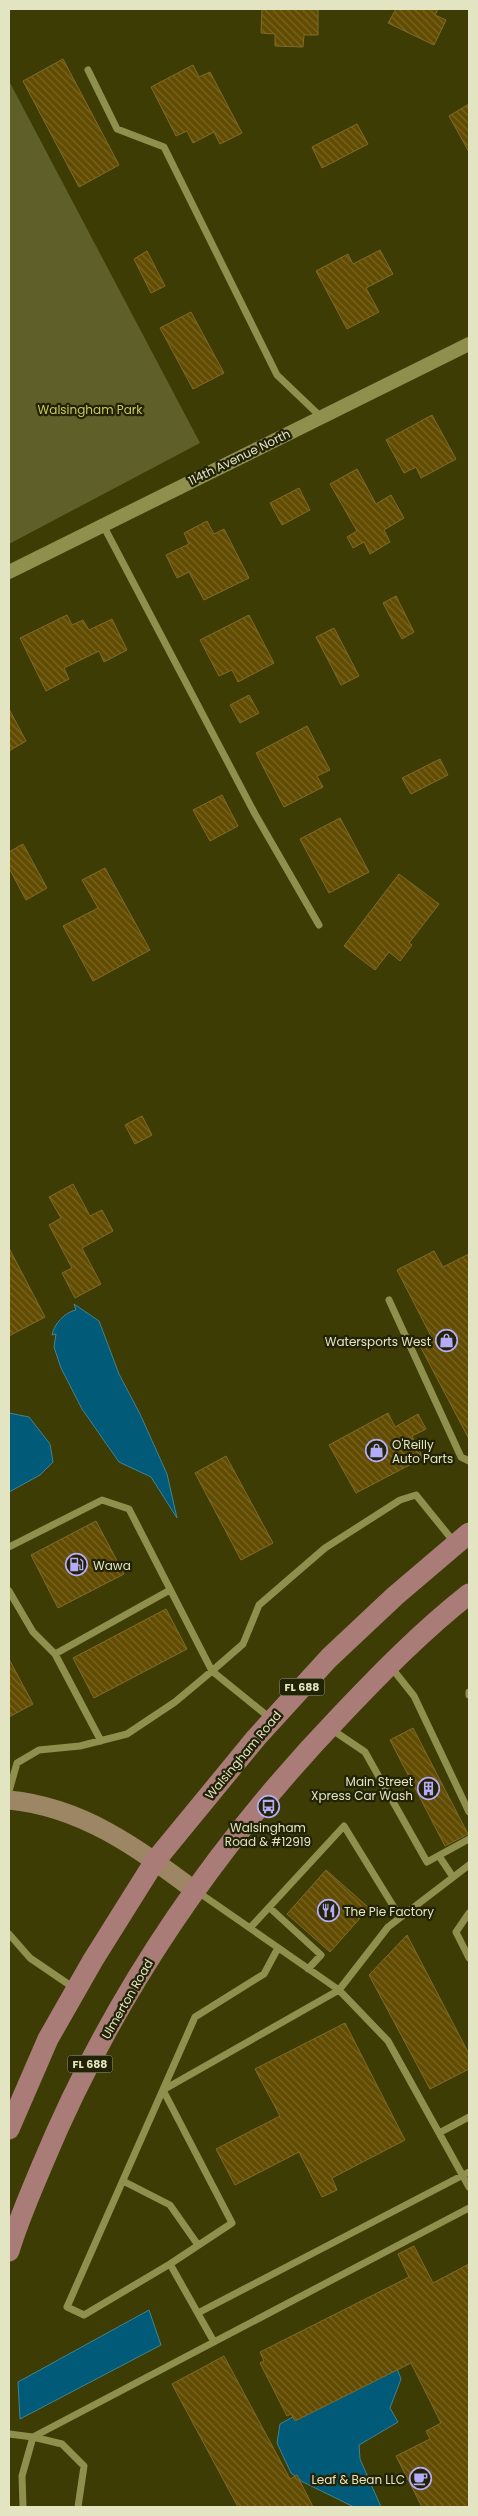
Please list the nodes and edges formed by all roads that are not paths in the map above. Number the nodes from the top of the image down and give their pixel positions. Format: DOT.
graph roads {
  1 [pos="88,70"];
  2 [pos="469,344"];
  3 [pos="321,417"];
  4 [pos="103,524"];
  5 [pos="9,572"];
  6 [pos="319,924"];
  7 [pos="389,1300"];
  8 [pos="469,1461"];
  9 [pos="462,1538"];
  10 [pos="9,1547"];
  11 [pos="170,1590"];
  12 [pos="9,1591"];
  13 [pos="469,1594"];
  14 [pos="55,1654"];
  15 [pos="389,1664"];
  16 [pos="212,1671"];
  17 [pos="272,1720"];
  18 [pos="329,1727"];
  19 [pos="101,1741"];
  20 [pos="9,1791"];
  21 [pos="9,1800"];
  22 [pos="469,1812"];
  23 [pos="469,1839"];
  24 [pos="439,1856"];
  25 [pos="156,1861"];
  26 [pos="469,1864"];
  27 [pos="454,1877"];
  28 [pos="194,1890"];
  29 [pos="270,1908"];
  30 [pos="469,1913"];
  31 [pos="400,1917"];
  32 [pos="250,1928"];
  33 [pos="9,1934"];
  34 [pos="278,1948"];
  35 [pos="469,1958"];
  36 [pos="308,1969"];
  37 [pos="77,1989"];
  38 [pos="339,1990"];
  39 [pos="163,2090"];
  40 [pos="469,2117"];
  41 [pos="9,2129"];
  42 [pos="439,2133"];
  43 [pos="466,2174"];
  44 [pos="123,2181"];
  45 [pos="469,2187"];
  46 [pos="469,2208"];
  47 [pos="198,2245"];
  48 [pos="9,2250"];
  49 [pos="170,2264"];
  50 [pos="198,2313"];
  51 [pos="214,2342"];
  52 [pos="9,2434"];
  53 [pos="33,2437"];
  54 [pos="23,2507"];
  55 [pos="78,2507"];
  1 -- 3 [label="lane"];
  2 -- 3 [label="street, 114th Avenue North"];
  3 -- 4 [label="street, 114th Avenue North"];
  4 -- 5 [label="street, 114th Avenue North"];
  4 -- 6 [label="lane"];
  7 -- 8 [label="lane"];
  9 -- 16 [label="lane"];
  9 -- 17 [label="main road, Walsingham Road / FL 688"];
  10 -- 11 [label="lane"];
  11 -- 14 [label="lane"];
  11 -- 16 [label="lane"];
  12 -- 14 [label="lane"];
  13 -- 15 [label="main road, FL 688"];
  14 -- 19 [label="lane"];
  15 -- 18 [label="main road, FL 688"];
  15 -- 22 [label="lane"];
  16 -- 17 [label="lane"];
  16 -- 19 [label="lane"];
  17 -- 25 [label="main road, Walsingham Road / FL 688"];
  18 -- 24 [label="lane"];
  18 -- 28 [label="main road, FL 688"];
  19 -- 20 [label="lane"];
  21 -- 25 [label="street"];
  23 -- 24 [label="lane"];
  24 -- 27 [label="lane"];
  25 -- 28 [label="street"];
  25 -- 37 [label="main road, FL 688"];
  26 -- 27 [label="lane"];
  27 -- 31 [label="lane"];
  28 -- 32 [label="lane"];
  28 -- 48 [label="main road, Ulmerton Road / FL 688"];
  29 -- 31 [label="lane"];
  29 -- 32 [label="lane"];
  29 -- 36 [label="lane"];
  30 -- 35 [label="lane"];
  31 -- 38 [label="lane"];
  32 -- 34 [label="lane"];
  33 -- 37 [label="lane"];
  34 -- 36 [label="lane"];
  34 -- 39 [label="lane"];
  36 -- 38 [label="lane"];
  37 -- 41 [label="main road, FL 688"];
  38 -- 39 [label="lane"];
  38 -- 42 [label="lane"];
  39 -- 44 [label="lane"];
  39 -- 47 [label="lane"];
  40 -- 42 [label="lane"];
  42 -- 43 [label="lane"];
  43 -- 45 [label="lane"];
  43 -- 50 [label="lane"];
  44 -- 47 [label="lane"];
  44 -- 49 [label="lane"];
  46 -- 51 [label="lane"];
  47 -- 49 [label="lane"];
  49 -- 50 [label="lane"];
  50 -- 51 [label="lane"];
  51 -- 53 [label="lane"];
  52 -- 53 [label="lane"];
  53 -- 54 [label="lane"];
  53 -- 55 [label="lane"];
}
